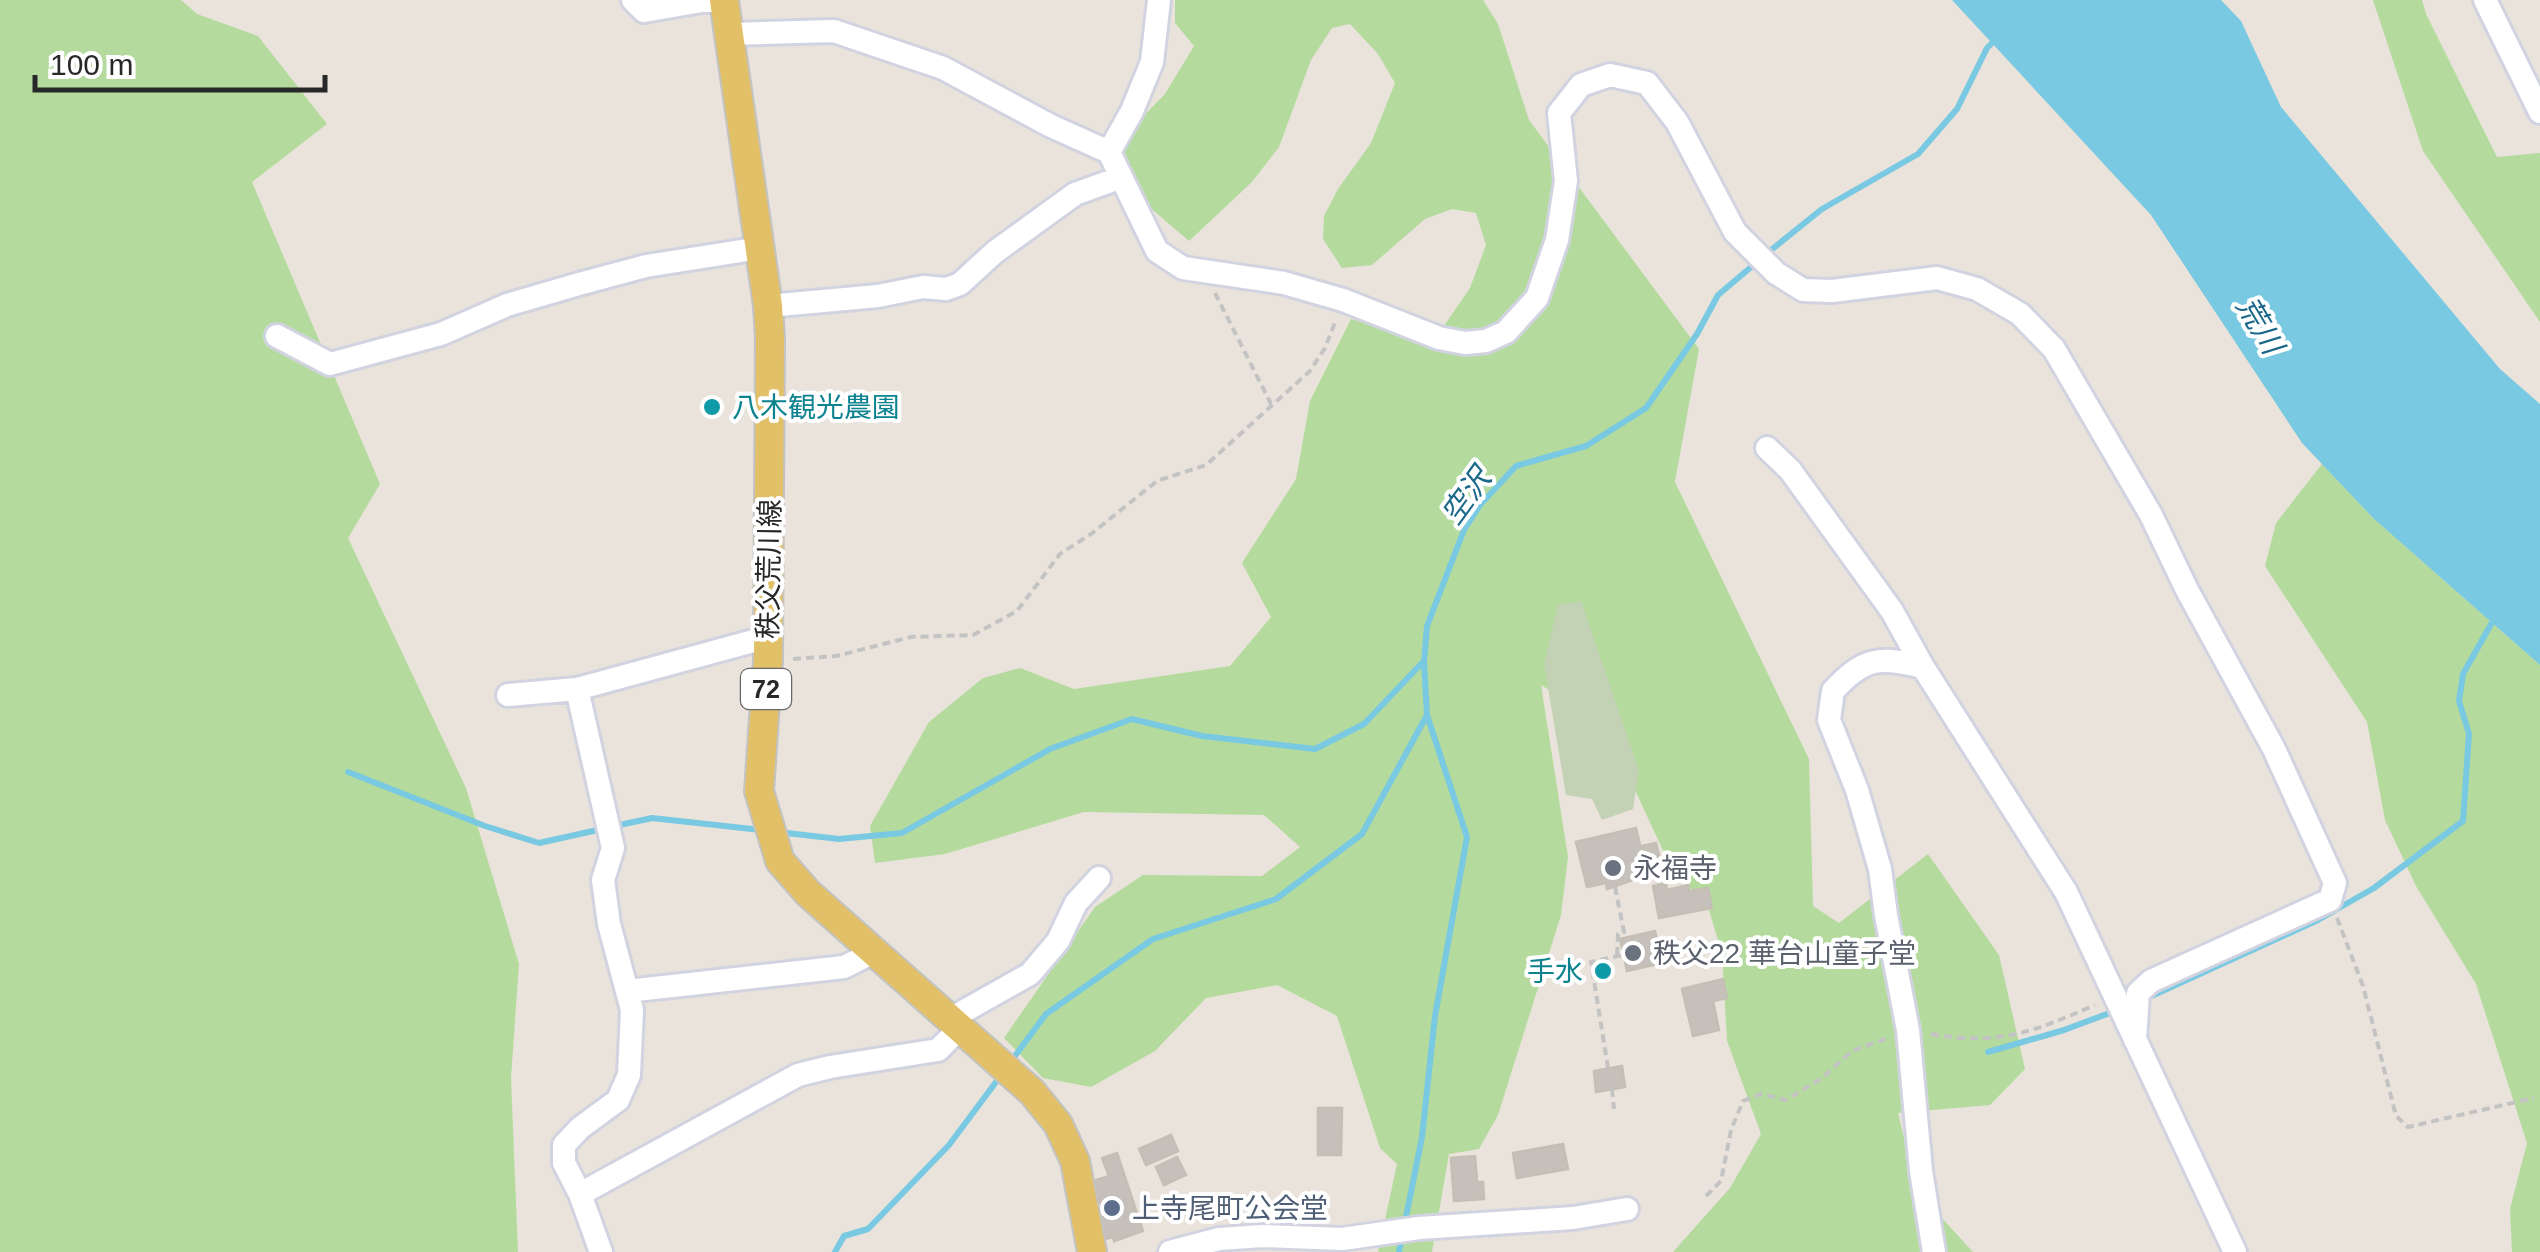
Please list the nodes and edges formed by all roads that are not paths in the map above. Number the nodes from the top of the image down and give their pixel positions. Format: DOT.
graph roads {
  1 [pos="633,0"];
  2 [pos="724,0"];
  3 [pos="1159,0"];
  4 [pos="2485,0"];
  5 [pos="728,34"];
  6 [pos="2540,112"];
  7 [pos="1109,152"];
  8 [pos="1119,178"];
  9 [pos="760,248"];
  10 [pos="768,306"];
  11 [pos="277,336"];
  12 [pos="1766,448"];
  13 [pos="768,648"];
  14 [pos="1923,668"];
  15 [pos="577,689"];
  16 [pos="508,695"];
  17 [pos="1099,878"];
  18 [pos="876,952"];
  19 [pos="627,991"];
  20 [pos="954,1024"];
  21 [pos="2135,1040"];
  22 [pos="580,1194"];
  23 [pos="1626,1209"];
  24 [pos="601,1252"];
  25 [pos="1092,1252"];
  26 [pos="1170,1252"];
  27 [pos="1934,1252"];
  28 [pos="2234,1252"];
  1 -- 2 [label="street"];
  2 -- 5 [label="main road, 秩父荒川線 / 72"];
  3 -- 7 [label="street"];
  4 -- 6 [label="street"];
  5 -- 7 [label="street"];
  5 -- 9 [label="main road, 秩父荒川線 / 72"];
  7 -- 8 [label="street"];
  8 -- 10 [label="street"];
  8 -- 21 [label="street"];
  9 -- 10 [label="main road, 秩父荒川線 / 72"];
  9 -- 11 [label="street"];
  10 -- 13 [label="main road, 秩父荒川線 / 72"];
  12 -- 14 [label="street"];
  13 -- 15 [label="street"];
  13 -- 18 [label="main road, 秩父荒川線 / 72"];
  14 -- 21 [label="street"];
  14 -- 27 [label="street"];
  15 -- 16 [label="street"];
  15 -- 19 [label="street"];
  17 -- 20 [label="street"];
  18 -- 19 [label="street"];
  18 -- 20 [label="main road, 秩父荒川線 / 72"];
  19 -- 22 [label="street"];
  20 -- 22 [label="street"];
  20 -- 25 [label="main road, 秩父荒川線 / 72"];
  21 -- 28 [label="street"];
  22 -- 24 [label="street"];
  23 -- 26 [label="street"];
}
